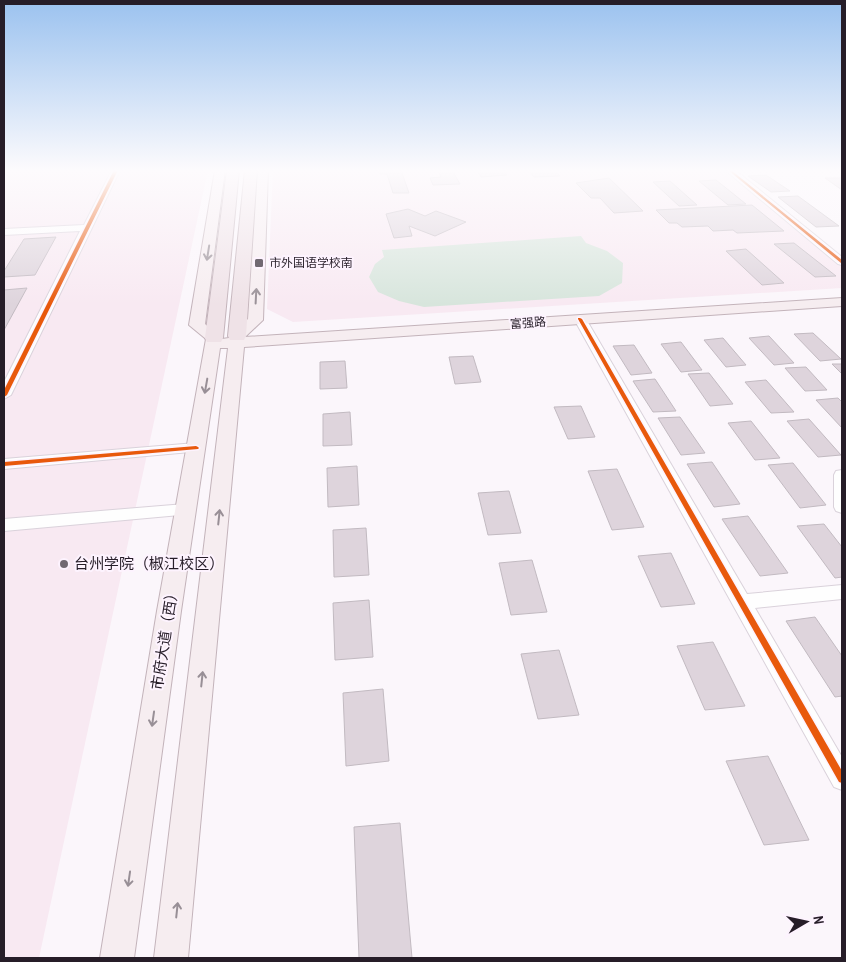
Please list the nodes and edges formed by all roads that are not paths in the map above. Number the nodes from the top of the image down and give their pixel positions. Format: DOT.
graph roads {
  1 [pos="95,215"];
  2 [pos="213,215"];
  3 [pos="232,215"];
  4 [pos="244,215"];
  5 [pos="261,215"];
  6 [pos="784,215"];
  7 [pos="89,228"];
  8 [pos="7,232"];
  9 [pos="4,242"];
  10 [pos="842,262"];
  11 [pos="842,296"];
  12 [pos="842,302"];
  13 [pos="580,319"];
  14 [pos="225,340"];
  15 [pos="4,395"];
  16 [pos="196,448"];
  17 [pos="4,464"];
  18 [pos="842,476"];
  19 [pos="842,507"];
  20 [pos="185,510"];
  21 [pos="4,526"];
  22 [pos="842,592"];
  23 [pos="743,602"];
  24 [pos="842,779"];
  25 [pos="117,958"];
  26 [pos="171,958"];
  1 -- 7 [label="street"];
  2 -- 14 [label="main road, one-way"];
  3 -- 14 [label="highway, 市府大道（西）"];
  4 -- 14 [label="highway, 市府大道（西）"];
  14 -- 5 [label="main road, one-way"];
  6 -- 10 [label="street"];
  7 -- 8 [label="street"];
  7 -- 15 [label="street"];
  8 -- 9 [label="street"];
  11 -- 14 [label="main road, 富强路"];
  12 -- 13 [label="main road, 富强路"];
  13 -- 14 [label="main road, 富强路"];
  13 -- 23 [label="street"];
  14 -- 16 [label="main road, 市府大道（西）, one-way"];
  26 -- 14 [label="main road, 市府大道（西）, one-way"];
  16 -- 17 [label="street"];
  16 -- 20 [label="main road, 市府大道（西）"];
  18 -- 19 [label="street"];
  20 -- 21 [label="street"];
  20 -- 25 [label="main road, 市府大道（西）, one-way"];
  22 -- 23 [label="street"];
  23 -- 24 [label="street"];
}
